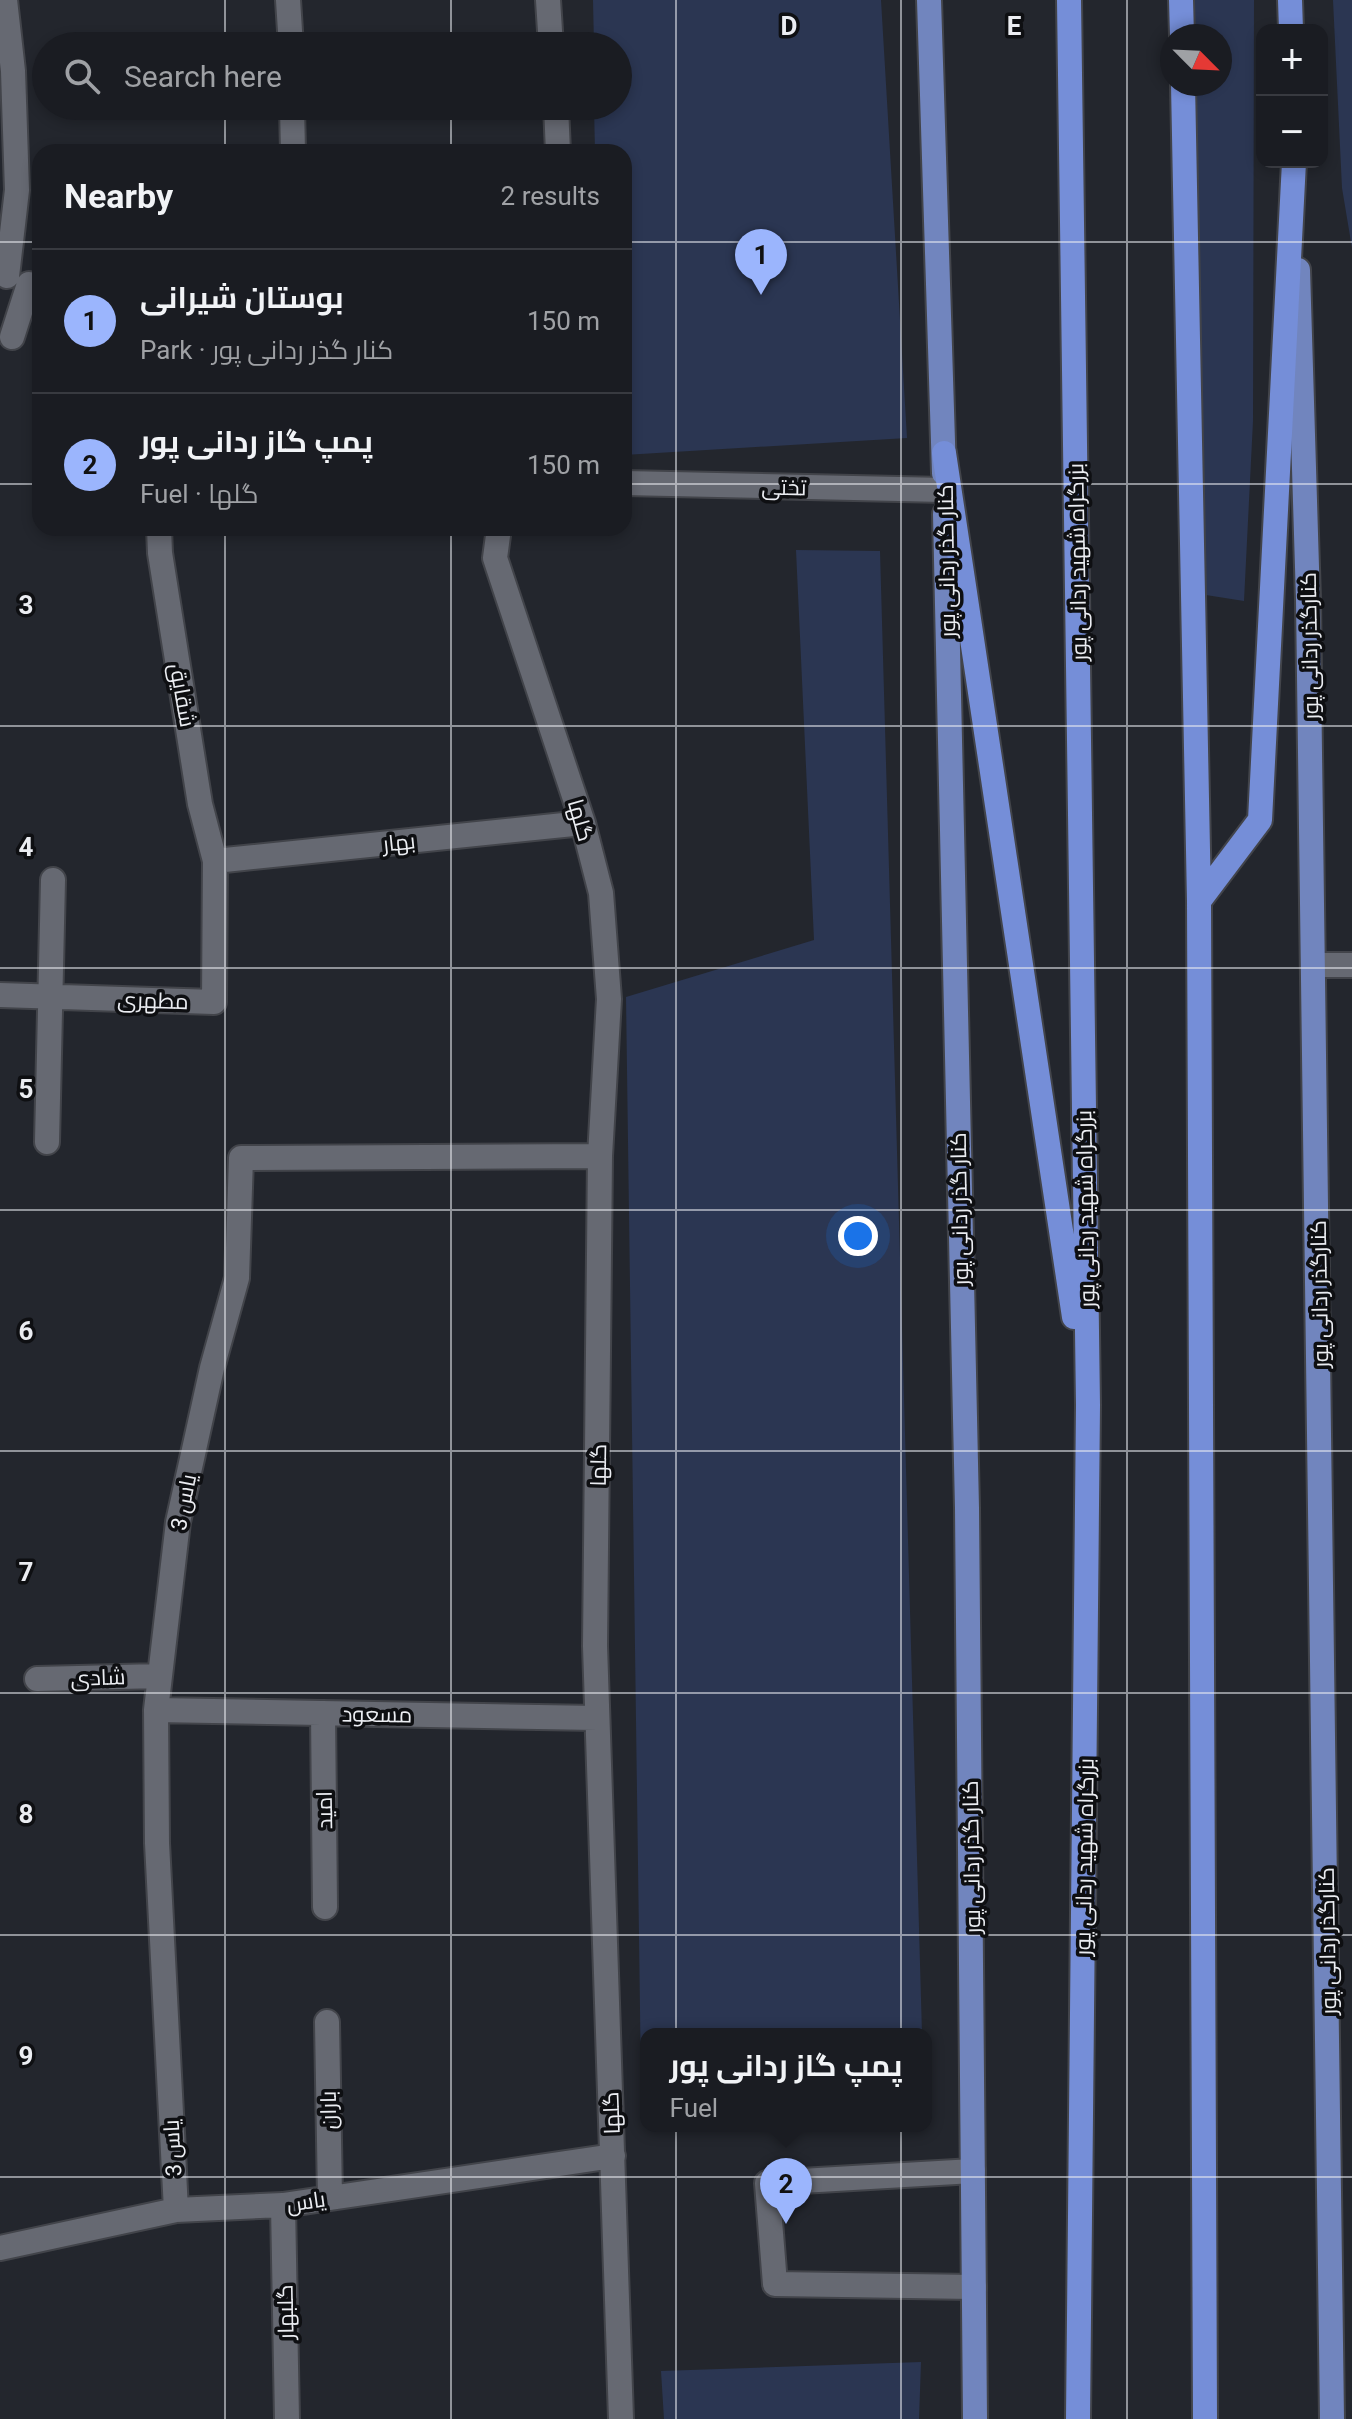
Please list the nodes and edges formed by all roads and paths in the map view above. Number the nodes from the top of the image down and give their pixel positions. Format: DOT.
graph roads {
  1 [pos="5,0"];
  2 [pos="288,0"];
  3 [pos="548,0"];
  4 [pos="929,0"];
  5 [pos="1069,0"];
  6 [pos="1181,0"];
  7 [pos="1290,0"];
  8 [pos="1182,24"];
  9 [pos="1291,24"];
  10 [pos="290,32"];
  11 [pos="550,32"];
  12 [pos="1183,96"];
  13 [pos="292,120"];
  14 [pos="557,120"];
  15 [pos="293,144"];
  16 [pos="558,144"];
  17 [pos="1294,168"];
  18 [pos="1294,168"];
  19 [pos="19,280"];
  20 [pos="12,337"];
  21 [pos="944,453"];
  22 [pos="632,483"];
  23 [pos="945,490"];
  24 [pos="159,536"];
  25 [pos="498,536"];
  26 [pos="583,823"];
  27 [pos="215,861"];
  28 [pos="53,880"];
  29 [pos="1199,901"];
  30 [pos="1314,965"];
  31 [pos="1352,965"];
  32 [pos="0,995"];
  33 [pos="51,997"];
  34 [pos="47,1142"];
  35 [pos="600,1156"];
  36 [pos="1088,1405"];
  37 [pos="160,1676"];
  38 [pos="37,1679"];
  39 [pos="156,1710"];
  40 [pos="323,1713"];
  41 [pos="597,1718"];
  42 [pos="325,1907"];
  43 [pos="327,2022"];
  44 [pos="613,2156"];
  45 [pos="973,2171"];
  46 [pos="330,2198"];
  47 [pos="283,2205"];
  48 [pos="176,2210"];
  49 [pos="0,2248"];
  50 [pos="974,2287"];
  51 [pos="287,2419"];
  52 [pos="621,2419"];
  53 [pos="975,2419"];
  54 [pos="1078,2419"];
  55 [pos="1205,2419"];
  56 [pos="1332,2419"];
  1 -- 19 [label="street"];
  2 -- 10 [label="street"];
  3 -- 11 [label="street"];
  4 -- 21 [label="main road, کنار گذر ردانی پور"];
  5 -- 36 [label="highway, بزرگراه شهید ردانی پور"];
  6 -- 8 [label="highway"];
  7 -- 9 [label="highway"];
  12 -- 29 [label="highway"];
  13 -- 15 [label="street"];
  14 -- 16 [label="street"];
  17 -- 29 [label="highway"];
  18 -- 30 [label="main road, کنارگذر ردانی پور"];
  19 -- 20 [label="street"];
  21 -- 23 [label="main road, کنار گذر ردانی پور"];
  21 -- 36 [label="highway"];
  22 -- 23 [label="street, تختی"];
  23 -- 45 [label="main road, کنار گذر ردانی پور"];
  24 -- 27 [label="street, شقایق"];
  25 -- 26 [label="street, گلها"];
  26 -- 27 [label="street, بهار"];
  26 -- 35 [label="street, گلها"];
  27 -- 33 [label="street, مطهری"];
  28 -- 33 [label="street"];
  29 -- 55 [label="highway"];
  30 -- 31 [label="street"];
  30 -- 56 [label="main road, کنارگذر ردانی پور"];
  32 -- 33 [label="street, مطهری"];
  33 -- 34 [label="street"];
  35 -- 37 [label="street, یاس 3"];
  35 -- 41 [label="street, گلها"];
  36 -- 54 [label="highway, بزرگراه شهید ردانی پور"];
  37 -- 38 [label="street, شادی"];
  37 -- 39 [label="street, یاس 3"];
  39 -- 40 [label="street, مسعود"];
  39 -- 48 [label="street, یاس 3"];
  40 -- 41 [label="street, مسعود"];
  40 -- 42 [label="street, امید"];
  41 -- 44 [label="street, گلها"];
  43 -- 46 [label="street, باران"];
  44 -- 46 [label="street, یاس"];
  44 -- 52 [label="street, گلها"];
  45 -- 50 [label="main road, کنار گذر ردانی پور"];
  45 -- 50 [label="street"];
  46 -- 47 [label="street, یاس"];
  47 -- 48 [label="street, یاس"];
  47 -- 51 [label="street, گلبهار"];
  48 -- 49 [label="street, یاس"];
  50 -- 53 [label="main road, کنار گذر ردانی پور"];
}
